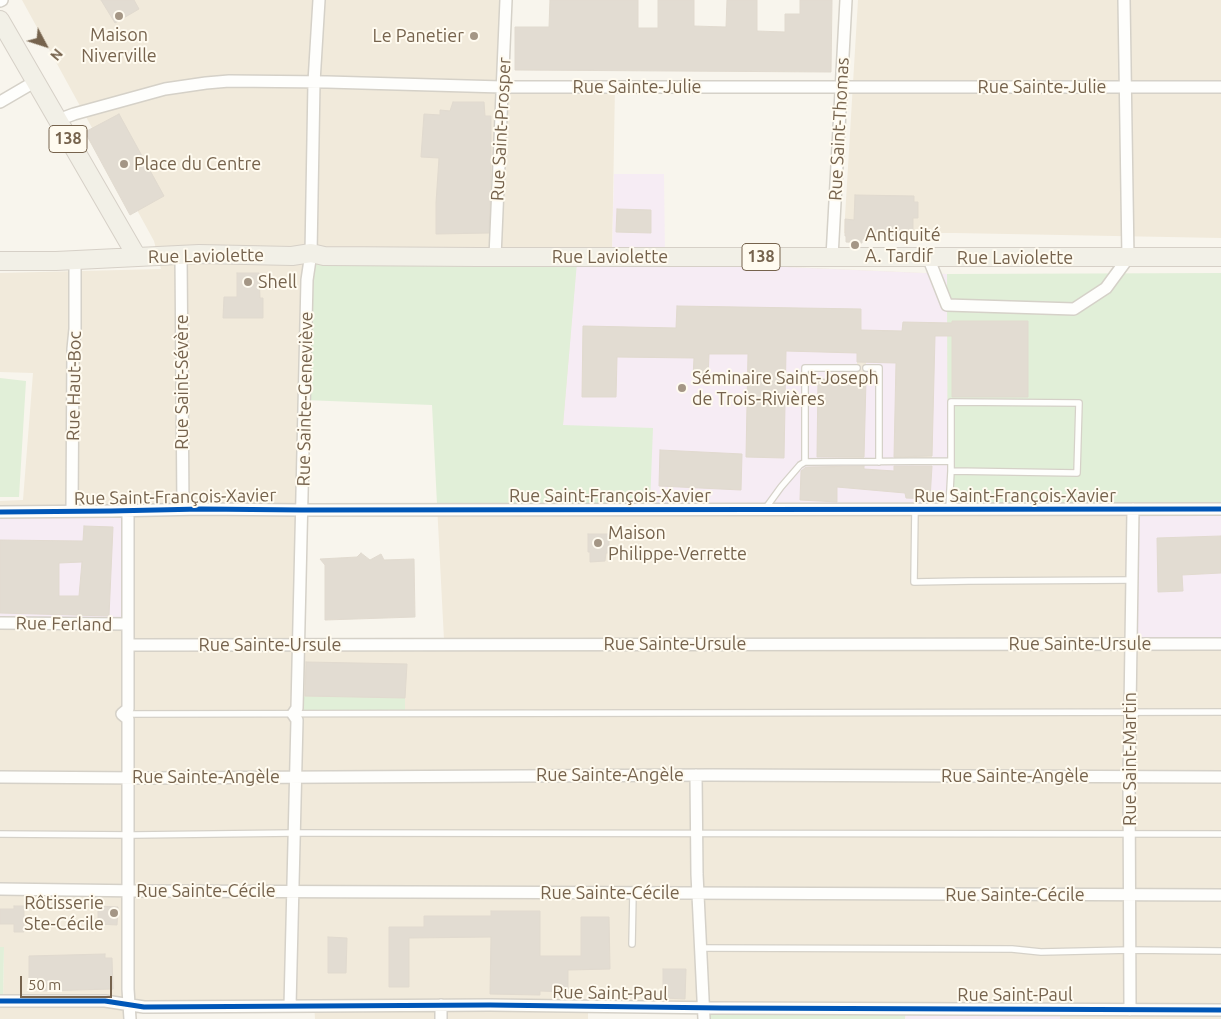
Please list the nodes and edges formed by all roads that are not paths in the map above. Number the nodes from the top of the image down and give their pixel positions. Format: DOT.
graph roads {
  1 [pos="319,0"];
  2 [pos="506,0"];
  3 [pos="846,0"];
  4 [pos="1124,0"];
  5 [pos="0,20"];
  6 [pos="36,81"];
  7 [pos="314,82"];
  8 [pos="502,87"];
  9 [pos="841,87"];
  10 [pos="1126,87"];
  11 [pos="1221,87"];
  12 [pos="0,102"];
  13 [pos="58,120"];
  14 [pos="311,253"];
  15 [pos="181,255"];
  16 [pos="137,257"];
  17 [pos="495,257"];
  18 [pos="832,257"];
  19 [pos="928,257"];
  20 [pos="1221,257"];
  21 [pos="1128,258"];
  22 [pos="75,260"];
  23 [pos="0,261"];
  24 [pos="857,368"];
  25 [pos="866,368"];
  26 [pos="951,461"];
  27 [pos="805,462"];
  28 [pos="879,462"];
  29 [pos="951,471"];
  30 [pos="183,509"];
  31 [pos="949,509"];
  32 [pos="1133,509"];
  33 [pos="1221,509"];
  34 [pos="302,510"];
  35 [pos="765,510"];
  36 [pos="915,510"];
  37 [pos="128,511"];
  38 [pos="0,512"];
  39 [pos="72,512"];
  40 [pos="1132,580"];
  41 [pos="0,623"];
  42 [pos="128,624"];
  43 [pos="1131,644"];
  44 [pos="1221,644"];
  45 [pos="128,645"];
  46 [pos="298,645"];
  47 [pos="1221,712"];
  48 [pos="1133,713"];
  49 [pos="122,714"];
  50 [pos="293,714"];
  51 [pos="696,775"];
  52 [pos="295,776"];
  53 [pos="0,777"];
  54 [pos="128,777"];
  55 [pos="1129,777"];
  56 [pos="1221,777"];
  57 [pos="294,833"];
  58 [pos="1129,833"];
  59 [pos="0,834"];
  60 [pos="697,834"];
  61 [pos="1221,834"];
  62 [pos="128,835"];
  63 [pos="0,889"];
  64 [pos="128,891"];
  65 [pos="292,891"];
  66 [pos="633,893"];
  67 [pos="698,893"];
  68 [pos="1130,895"];
  69 [pos="1221,895"];
  70 [pos="632,944"];
  71 [pos="701,948"];
  72 [pos="1130,950"];
  73 [pos="1221,951"];
  74 [pos="0,1001"];
  75 [pos="129,1004"];
  76 [pos="441,1005"];
  77 [pos="290,1006"];
  78 [pos="1130,1010"];
  79 [pos="1221,1010"];
  80 [pos="704,1014"];
  81 [pos="1080,1014"];
  82 [pos="130,1019"];
  83 [pos="441,1019"];
  1 -- 7 [label="street, Rue Sainte-Geneviève"];
  2 -- 8 [label="street, Rue Saint-Prosper"];
  3 -- 9 [label="street, Rue Saint-Thomas"];
  4 -- 10 [label="street"];
  5 -- 6 [label="main road, 138"];
  6 -- 12 [label="street"];
  6 -- 13 [label="main road, 138"];
  7 -- 8 [label="street, Rue Sainte-Julie"];
  7 -- 13 [label="street, Rue Sainte-Julie"];
  7 -- 14 [label="street, Rue Sainte-Geneviève"];
  8 -- 9 [label="street, Rue Sainte-Julie"];
  8 -- 17 [label="street, Rue Saint-Prosper"];
  9 -- 10 [label="street, Rue Sainte-Julie"];
  9 -- 18 [label="street, Rue Saint-Thomas"];
  10 -- 11 [label="street, Rue Sainte-Julie"];
  10 -- 21 [label="street"];
  13 -- 16 [label="main road, 138"];
  14 -- 15 [label="main road, Rue Laviolette / 138"];
  14 -- 17 [label="main road, Rue Laviolette / 138"];
  14 -- 34 [label="street, Rue Sainte-Geneviève"];
  15 -- 16 [label="main road, Rue Laviolette / 138"];
  15 -- 30 [label="street, Rue Saint-Sévère"];
  16 -- 22 [label="main road, Rue Laviolette / 138"];
  17 -- 18 [label="main road, Rue Laviolette / 138"];
  18 -- 19 [label="main road, Rue Laviolette / 138"];
  19 -- 21 [label="main road, Rue Laviolette / 138"];
  19 -- 21 [label="street"];
  20 -- 21 [label="main road, Rue Laviolette / 138"];
  22 -- 23 [label="main road, Rue Laviolette / 138"];
  22 -- 39 [label="street, Rue Haut-Boc"];
  24 -- 27 [label="lane"];
  25 -- 28 [label="lane"];
  26 -- 28 [label="lane"];
  26 -- 29 [label="lane"];
  26 -- 29 [label="lane"];
  27 -- 28 [label="lane"];
  27 -- 35 [label="lane"];
  29 -- 31 [label="lane"];
  30 -- 34 [label="street, Rue Saint-François-Xavier"];
  30 -- 37 [label="street, Rue Saint-François-Xavier"];
  31 -- 32 [label="street, Rue Saint-François-Xavier"];
  31 -- 36 [label="street, Rue Saint-François-Xavier"];
  32 -- 33 [label="street, Rue Saint-François-Xavier"];
  32 -- 40 [label="street, Rue Saint-Martin"];
  34 -- 35 [label="street, Rue Saint-François-Xavier"];
  34 -- 46 [label="street, Rue Sainte-Geneviève"];
  35 -- 36 [label="street, Rue Saint-François-Xavier"];
  36 -- 40 [label="lane"];
  37 -- 39 [label="street, Rue Saint-François-Xavier"];
  37 -- 42 [label="street"];
  38 -- 39 [label="street, Rue Saint-François-Xavier"];
  40 -- 43 [label="street, Rue Saint-Martin"];
  41 -- 42 [label="street, Rue Ferland"];
  42 -- 45 [label="street"];
  43 -- 44 [label="street, Rue Sainte-Ursule"];
  43 -- 46 [label="street, Rue Sainte-Ursule"];
  43 -- 48 [label="street, Rue Saint-Martin"];
  45 -- 46 [label="street, Rue Sainte-Ursule"];
  45 -- 49 [label="street"];
  46 -- 50 [label="street, Rue Sainte-Geneviève"];
  47 -- 48 [label="lane"];
  48 -- 50 [label="lane"];
  48 -- 55 [label="street, Rue Saint-Martin"];
  49 -- 50 [label="lane"];
  49 -- 54 [label="street"];
  50 -- 52 [label="street, Rue Sainte-Geneviève"];
  51 -- 52 [label="street, Rue Sainte-Angèle"];
  51 -- 55 [label="street, Rue Sainte-Angèle"];
  51 -- 60 [label="street"];
  52 -- 54 [label="street, Rue Sainte-Angèle"];
  52 -- 57 [label="street, Rue Sainte-Geneviève"];
  53 -- 54 [label="street, Rue Sainte-Angèle"];
  54 -- 62 [label="street"];
  55 -- 56 [label="street, Rue Sainte-Angèle"];
  55 -- 58 [label="street, Rue Saint-Martin"];
  57 -- 60 [label="lane"];
  57 -- 62 [label="lane"];
  57 -- 65 [label="street, Rue Sainte-Geneviève"];
  58 -- 60 [label="lane"];
  58 -- 61 [label="lane"];
  58 -- 68 [label="street, Rue Saint-Martin"];
  59 -- 62 [label="lane"];
  60 -- 67 [label="street"];
  62 -- 64 [label="street"];
  63 -- 64 [label="street, Rue Sainte-Cécile"];
  64 -- 65 [label="street, Rue Sainte-Cécile"];
  64 -- 75 [label="street"];
  65 -- 66 [label="street, Rue Sainte-Cécile"];
  65 -- 77 [label="street, Rue Sainte-Geneviève"];
  66 -- 67 [label="street, Rue Sainte-Cécile"];
  66 -- 70 [label="lane"];
  67 -- 68 [label="street, Rue Sainte-Cécile"];
  67 -- 71 [label="street"];
  68 -- 69 [label="street, Rue Sainte-Cécile"];
  68 -- 72 [label="street, Rue Saint-Martin"];
  71 -- 72 [label="lane"];
  71 -- 80 [label="street"];
  72 -- 73 [label="lane"];
  72 -- 78 [label="street, Rue Saint-Martin"];
  74 -- 75 [label="street, Rue Saint-Paul"];
  75 -- 77 [label="street, Rue Saint-Paul"];
  75 -- 82 [label="street"];
  76 -- 77 [label="street, Rue Saint-Paul"];
  76 -- 80 [label="street, Rue Saint-Paul"];
  76 -- 83 [label="street"];
  78 -- 79 [label="street, Rue Saint-Paul"];
  78 -- 81 [label="street, Rue Saint-Paul"];
  80 -- 81 [label="street, Rue Saint-Paul"];
}
